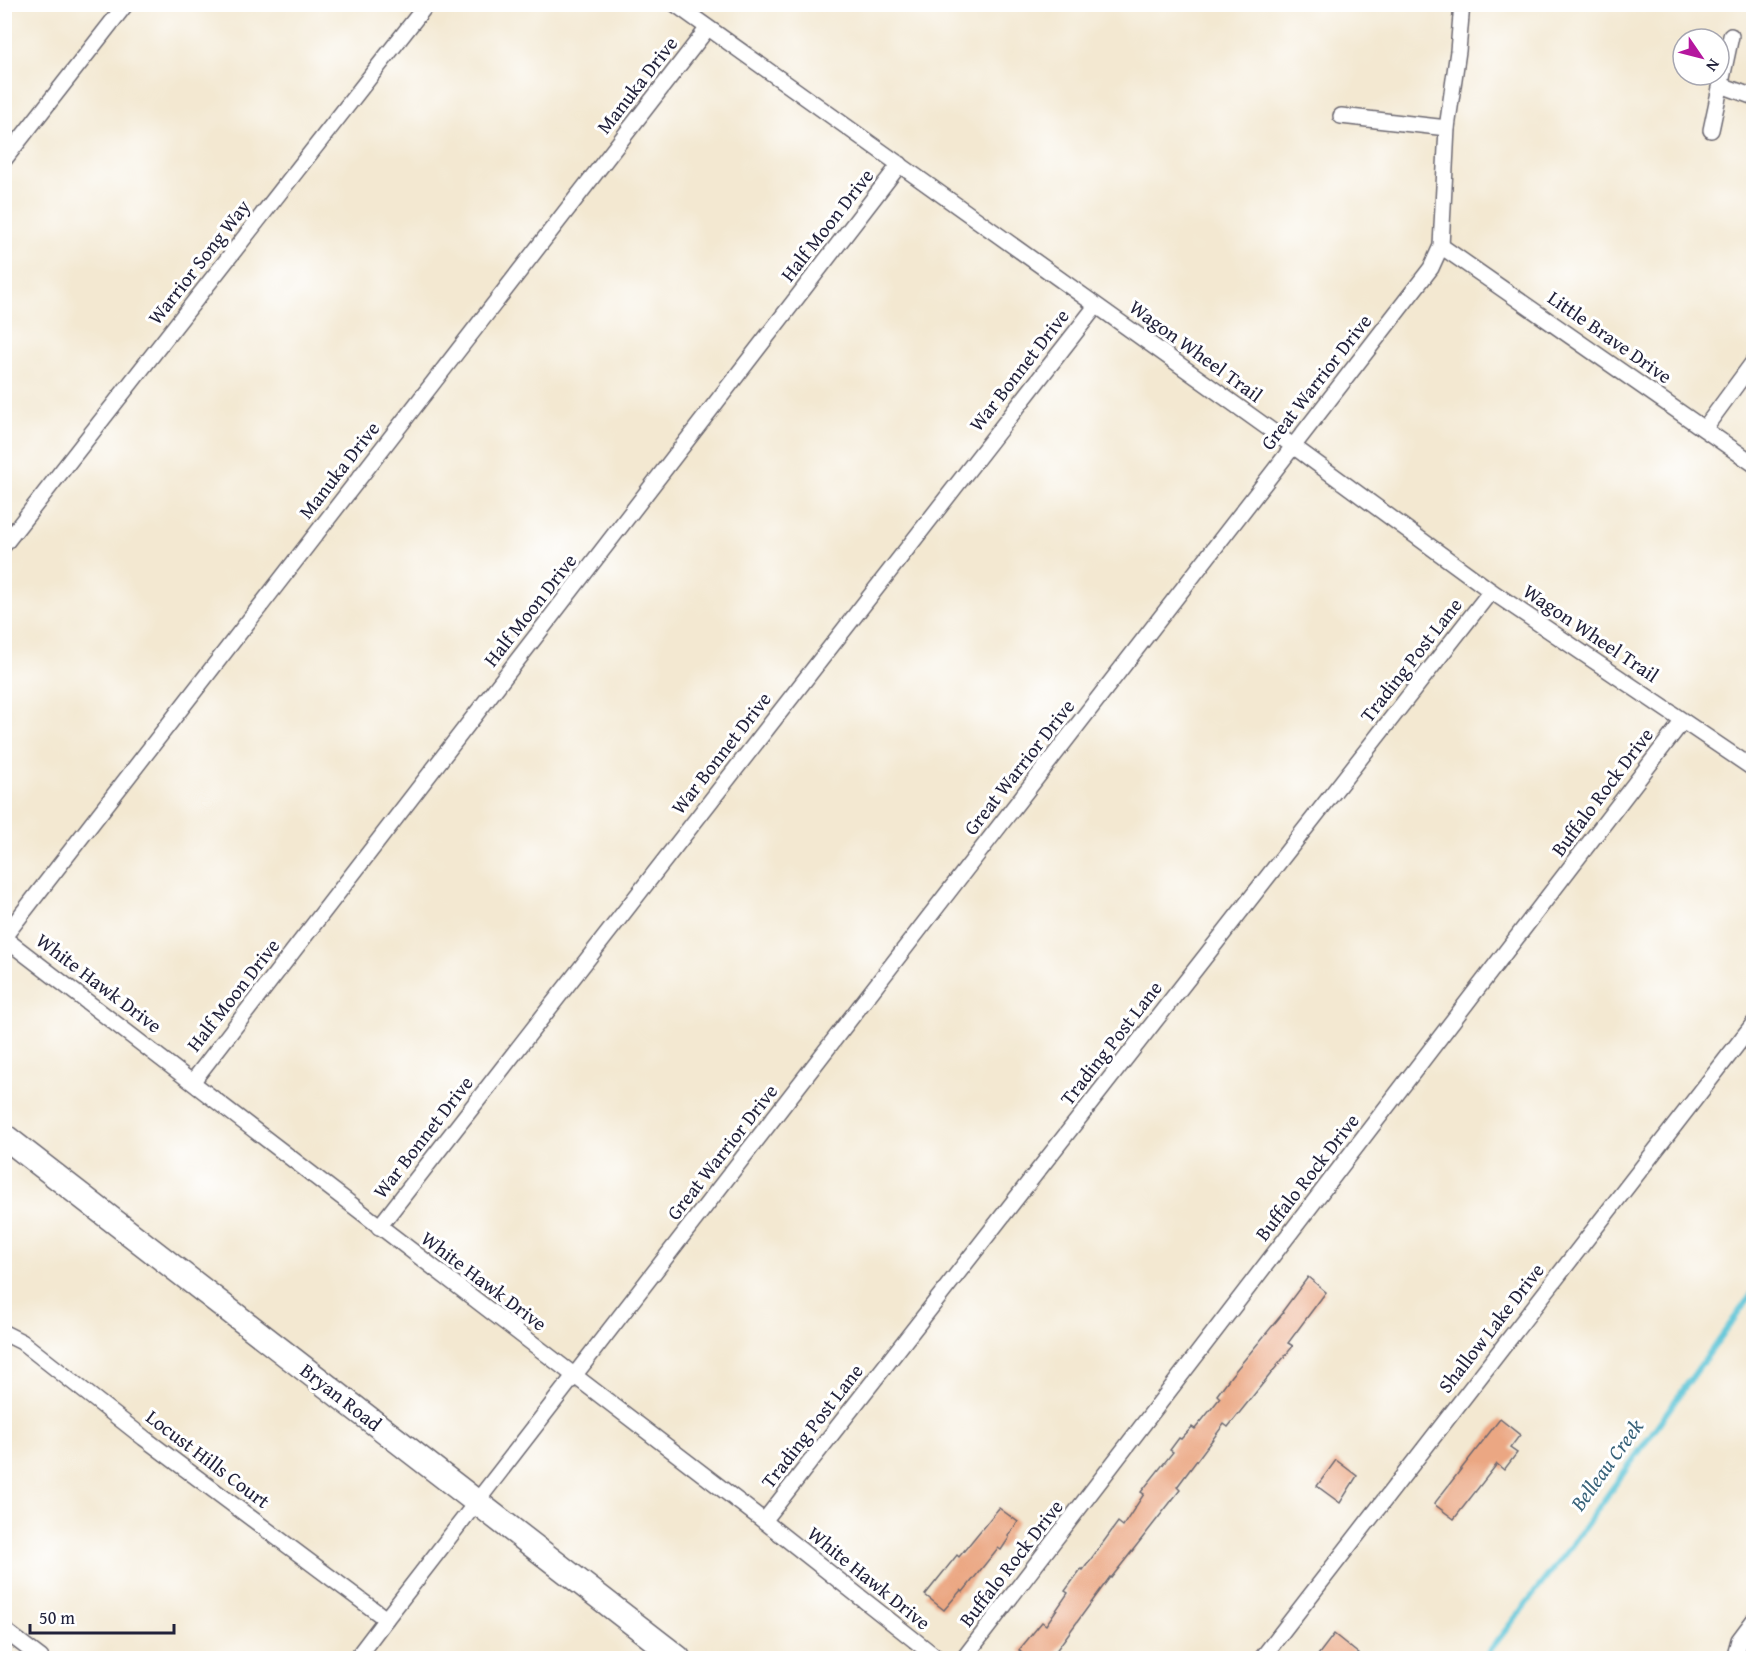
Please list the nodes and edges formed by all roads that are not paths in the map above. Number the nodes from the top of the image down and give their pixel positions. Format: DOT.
graph roads {
  1 [pos="126,4"];
  2 [pos="426,4"];
  3 [pos="675,4"];
  4 [pos="1462,4"];
  5 [pos="707,29"];
  6 [pos="1720,87"];
  7 [pos="1726,87"];
  8 [pos="1754,97"];
  9 [pos="1341,116"];
  10 [pos="1447,128"];
  11 [pos="1711,130"];
  12 [pos="4,160"];
  13 [pos="900,164"];
  14 [pos="1441,246"];
  15 [pos="1096,306"];
  16 [pos="1754,361"];
  17 [pos="1704,429"];
  18 [pos="1293,446"];
  19 [pos="1754,464"];
  20 [pos="4,545"];
  21 [pos="1491,591"];
  22 [pos="1682,722"];
  23 [pos="1754,769"];
  24 [pos="4,937"];
  25 [pos="1754,1023"];
  26 [pos="193,1081"];
  27 [pos="4,1136"];
  28 [pos="379,1227"];
  29 [pos="4,1334"];
  30 [pos="575,1377"];
  31 [pos="477,1502"];
  32 [pos="764,1521"];
  33 [pos="386,1619"];
  34 [pos="1754,1620"];
  35 [pos="4,1630"];
  36 [pos="41,1659"];
  37 [pos="358,1659"];
  38 [pos="678,1659"];
  39 [pos="937,1659"];
  40 [pos="964,1659"];
  41 [pos="1262,1659"];
  42 [pos="1734,1659"];
  1 -- 12 [label="street"];
  2 -- 20 [label="street, Warrior Song Way"];
  3 -- 5 [label="street, Wagon Wheel Trail"];
  4 -- 10 [label="street, Great Warrior Drive"];
  5 -- 13 [label="street, Wagon Wheel Trail"];
  5 -- 24 [label="street, Manuka Drive"];
  6 -- 11 [label="street"];
  7 -- 8 [label="street"];
  9 -- 10 [label="street"];
  10 -- 14 [label="street, Great Warrior Drive"];
  13 -- 15 [label="street, Wagon Wheel Trail"];
  13 -- 26 [label="street, Half Moon Drive"];
  14 -- 17 [label="street, Little Brave Drive"];
  14 -- 18 [label="street, Great Warrior Drive"];
  15 -- 18 [label="street, Wagon Wheel Trail"];
  15 -- 28 [label="street, War Bonnet Drive"];
  16 -- 17 [label="street"];
  17 -- 19 [label="street, Little Brave Drive"];
  18 -- 21 [label="street, Wagon Wheel Trail"];
  18 -- 30 [label="street, Great Warrior Drive"];
  21 -- 22 [label="street, Wagon Wheel Trail"];
  21 -- 32 [label="street, Trading Post Lane"];
  22 -- 23 [label="street, Wagon Wheel Trail"];
  22 -- 40 [label="street, Buffalo Rock Drive"];
  24 -- 26 [label="street, White Hawk Drive"];
  25 -- 41 [label="street, Shallow Lake Drive"];
  26 -- 28 [label="street, White Hawk Drive"];
  27 -- 31 [label="main road, Bryan Road"];
  28 -- 30 [label="street, White Hawk Drive"];
  29 -- 33 [label="street, Locust Hills Court"];
  30 -- 31 [label="street, Great Warrior Drive"];
  30 -- 32 [label="street, White Hawk Drive"];
  31 -- 33 [label="street, Great Warrior Drive"];
  31 -- 38 [label="main road, Bryan Road"];
  32 -- 39 [label="street, White Hawk Drive"];
  33 -- 37 [label="street, Great Warrior Drive"];
  34 -- 42 [label="street"];
  35 -- 36 [label="street"];
}
